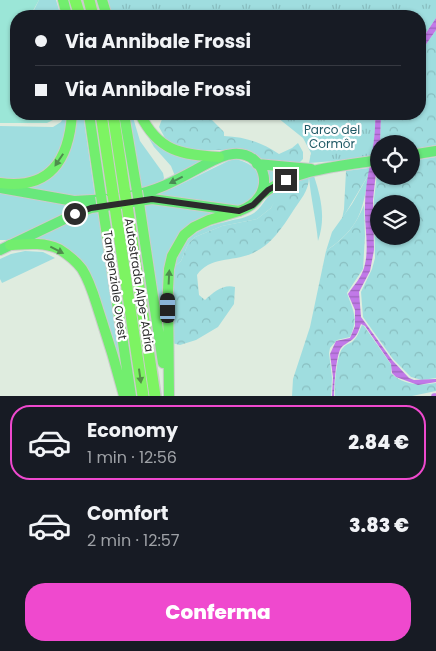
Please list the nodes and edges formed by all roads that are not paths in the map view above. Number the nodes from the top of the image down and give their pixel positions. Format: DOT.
graph roads {
  1 [pos="72,120"];
  2 [pos="91,120"];
  3 [pos="102,120"];
  4 [pos="113,120"];
  5 [pos="125,120"];
  6 [pos="144,120"];
  7 [pos="436,151"];
  8 [pos="420,153"];
  9 [pos="220,157"];
  10 [pos="370,161"];
  11 [pos="257,164"];
  12 [pos="320,169"];
  13 [pos="0,187"];
  14 [pos="262,194"];
  15 [pos="111,200"];
  16 [pos="239,211"];
  17 [pos="5,245"];
  18 [pos="0,250"];
  19 [pos="124,396"];
  20 [pos="131,396"];
  21 [pos="143,396"];
  22 [pos="156,396"];
  23 [pos="169,396"];
  1 -- 13 [label="highway, one-way"];
  2 -- 15 [label="highway, Tangenziale Ovest"];
  3 -- 15 [label="highway, Autostrada Alpe-Adria"];
  4 -- 15 [label="highway, Autostrada Alpe-Adria"];
  5 -- 23 [label="highway, bridge"];
  6 -- 9 [label="highway"];
  7 -- 8 [label="main road"];
  9 -- 11 [label="main road"];
  9 -- 13 [label="main road, one-way"];
  10 -- 12 [label="main road"];
  11 -- 12 [label="main road"];
  11 -- 14 [label="main road"];
  12 -- 14 [label="main road"];
  14 -- 16 [label="main road"];
  15 -- 20 [label="highway, Tangenziale Ovest"];
  15 -- 21 [label="highway, Autostrada Alpe-Adria, one-way"];
  15 -- 22 [label="highway, Autostrada Alpe-Adria, bridge"];
  16 -- 17 [label="main road"];
  23 -- 16 [label="highway, one-way"];
  17 -- 18 [label="main road"];
  17 -- 19 [label="highway, one-way"];
}
